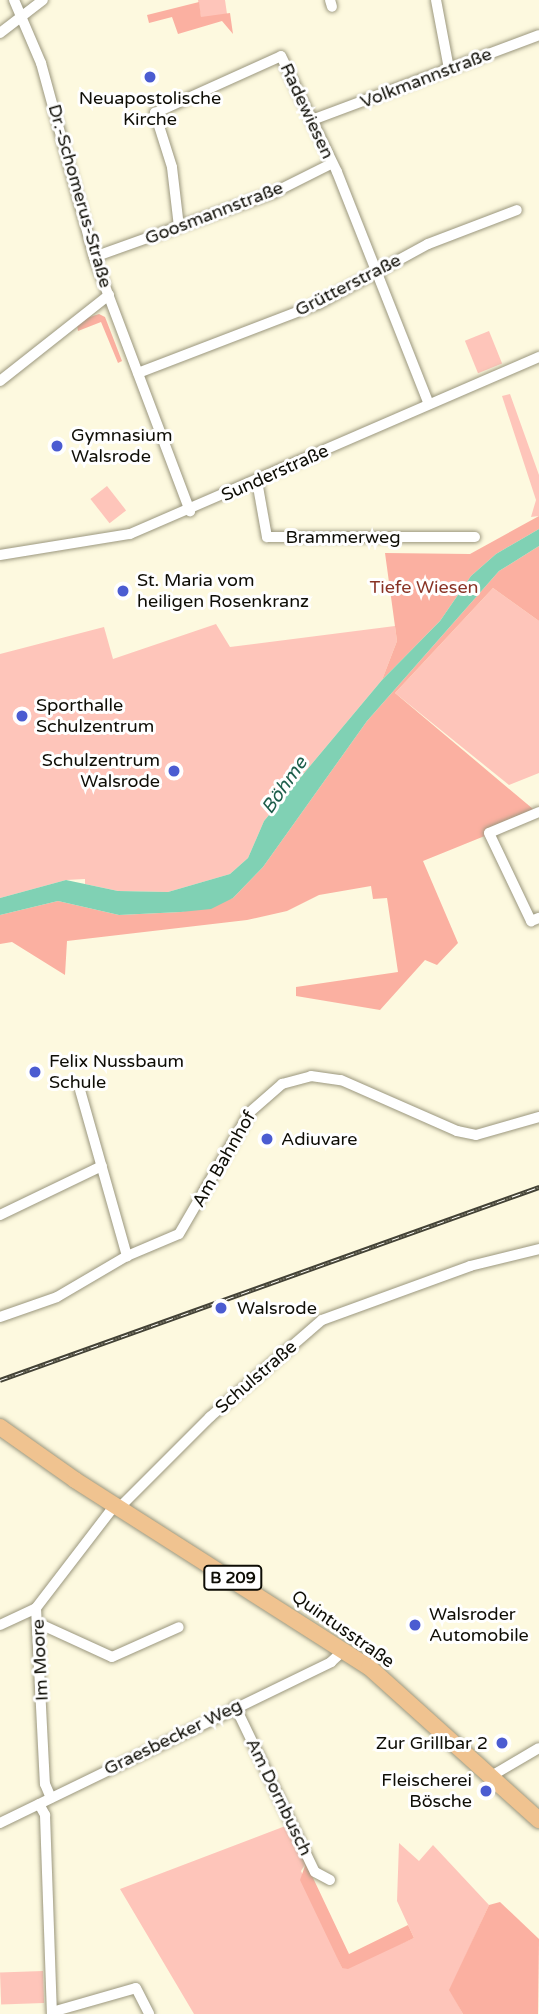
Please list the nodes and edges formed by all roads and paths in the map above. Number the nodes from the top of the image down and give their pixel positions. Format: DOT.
graph roads {
  1 [pos="14,0"];
  2 [pos="43,0"];
  3 [pos="436,0"];
  4 [pos="23,15"];
  5 [pos="0,33"];
  6 [pos="539,35"];
  7 [pos="449,69"];
  8 [pos="312,120"];
  9 [pos="331,164"];
  10 [pos="517,211"];
  11 [pos="179,227"];
  12 [pos="94,257"];
  13 [pos="376,270"];
  14 [pos="109,295"];
  15 [pos="539,358"];
  16 [pos="138,373"];
  17 [pos="0,381"];
  18 [pos="428,402"];
  19 [pos="257,481"];
  20 [pos="190,511"];
  21 [pos="475,537"];
  22 [pos="0,555"];
  23 [pos="539,812"];
  24 [pos="539,918"];
  25 [pos="80,1090"];
  26 [pos="539,1117"];
  27 [pos="102,1166"];
  28 [pos="0,1215"];
  29 [pos="539,1249"];
  30 [pos="127,1256"];
  31 [pos="0,1317"];
  32 [pos="0,1427"];
  33 [pos="117,1507"];
  34 [pos="36,1608"];
  35 [pos="40,1624"];
  36 [pos="0,1625"];
  37 [pos="179,1627"];
  38 [pos="345,1650"];
  39 [pos="235,1706"];
  40 [pos="539,1748"];
  41 [pos="493,1775"];
  42 [pos="51,1798"];
  43 [pos="39,1804"];
  44 [pos="539,1820"];
  45 [pos="0,1823"];
  46 [pos="330,1880"];
  47 [pos="52,2013"];
  48 [pos="149,2014"];
  1 -- 4 [label="street, Dr.-Schomerus-Straße"];
  2 -- 4 [label="street"];
  3 -- 7 [label="street"];
  4 -- 5 [label="street"];
  4 -- 12 [label="street, Dr.-Schomerus-Straße"];
  6 -- 7 [label="street, Volkmannstraße"];
  7 -- 8 [label="street, Volkmannstraße"];
  8 -- 9 [label="street, Radewiesen"];
  8 -- 11 [label="street, Radewiesen"];
  9 -- 11 [label="street, Goosmannstraße"];
  9 -- 13 [label="street, Radewiesen"];
  10 -- 13 [label="street, Grütterstraße"];
  11 -- 12 [label="street, Goosmannstraße"];
  12 -- 14 [label="street, Dr.-Schomerus-Straße"];
  13 -- 16 [label="street, Grütterstraße"];
  13 -- 18 [label="street, Radewiesen"];
  14 -- 16 [label="street, Dr.-Schomerus-Straße"];
  14 -- 17 [label="street"];
  15 -- 18 [label="street, Sunderstraße"];
  16 -- 20 [label="street, Dr.-Schomerus-Straße"];
  18 -- 19 [label="street, Sunderstraße"];
  19 -- 20 [label="street, Sunderstraße"];
  19 -- 21 [label="street, Brammerweg"];
  20 -- 22 [label="street, Sunderstraße"];
  23 -- 24 [label="street"];
  25 -- 27 [label="street"];
  26 -- 30 [label="street, Am Bahnhof"];
  27 -- 28 [label="street"];
  27 -- 30 [label="street"];
  29 -- 33 [label="street, Schulstraße"];
  30 -- 31 [label="street, Am Bahnhof"];
  32 -- 33 [label="main road, Quintusstraße / B 209"];
  33 -- 34 [label="street, Im Moore"];
  33 -- 38 [label="main road, Quintusstraße / B 209"];
  34 -- 35 [label="street, Im Moore"];
  34 -- 36 [label="street"];
  35 -- 37 [label="street"];
  35 -- 42 [label="street, Im Moore"];
  38 -- 39 [label="street, Graesbecker Weg"];
  38 -- 41 [label="main road, Quintusstraße / B 209"];
  39 -- 42 [label="street, Graesbecker Weg"];
  39 -- 46 [label="street, Am Dornbusch"];
  40 -- 41 [label="street"];
  41 -- 44 [label="main road, Quintusstraße / B 209"];
  42 -- 43 [label="street, Graesbecker Weg"];
  43 -- 45 [label="street, Graesbecker Weg"];
  43 -- 47 [label="street"];
  47 -- 48 [label="street"];
}
